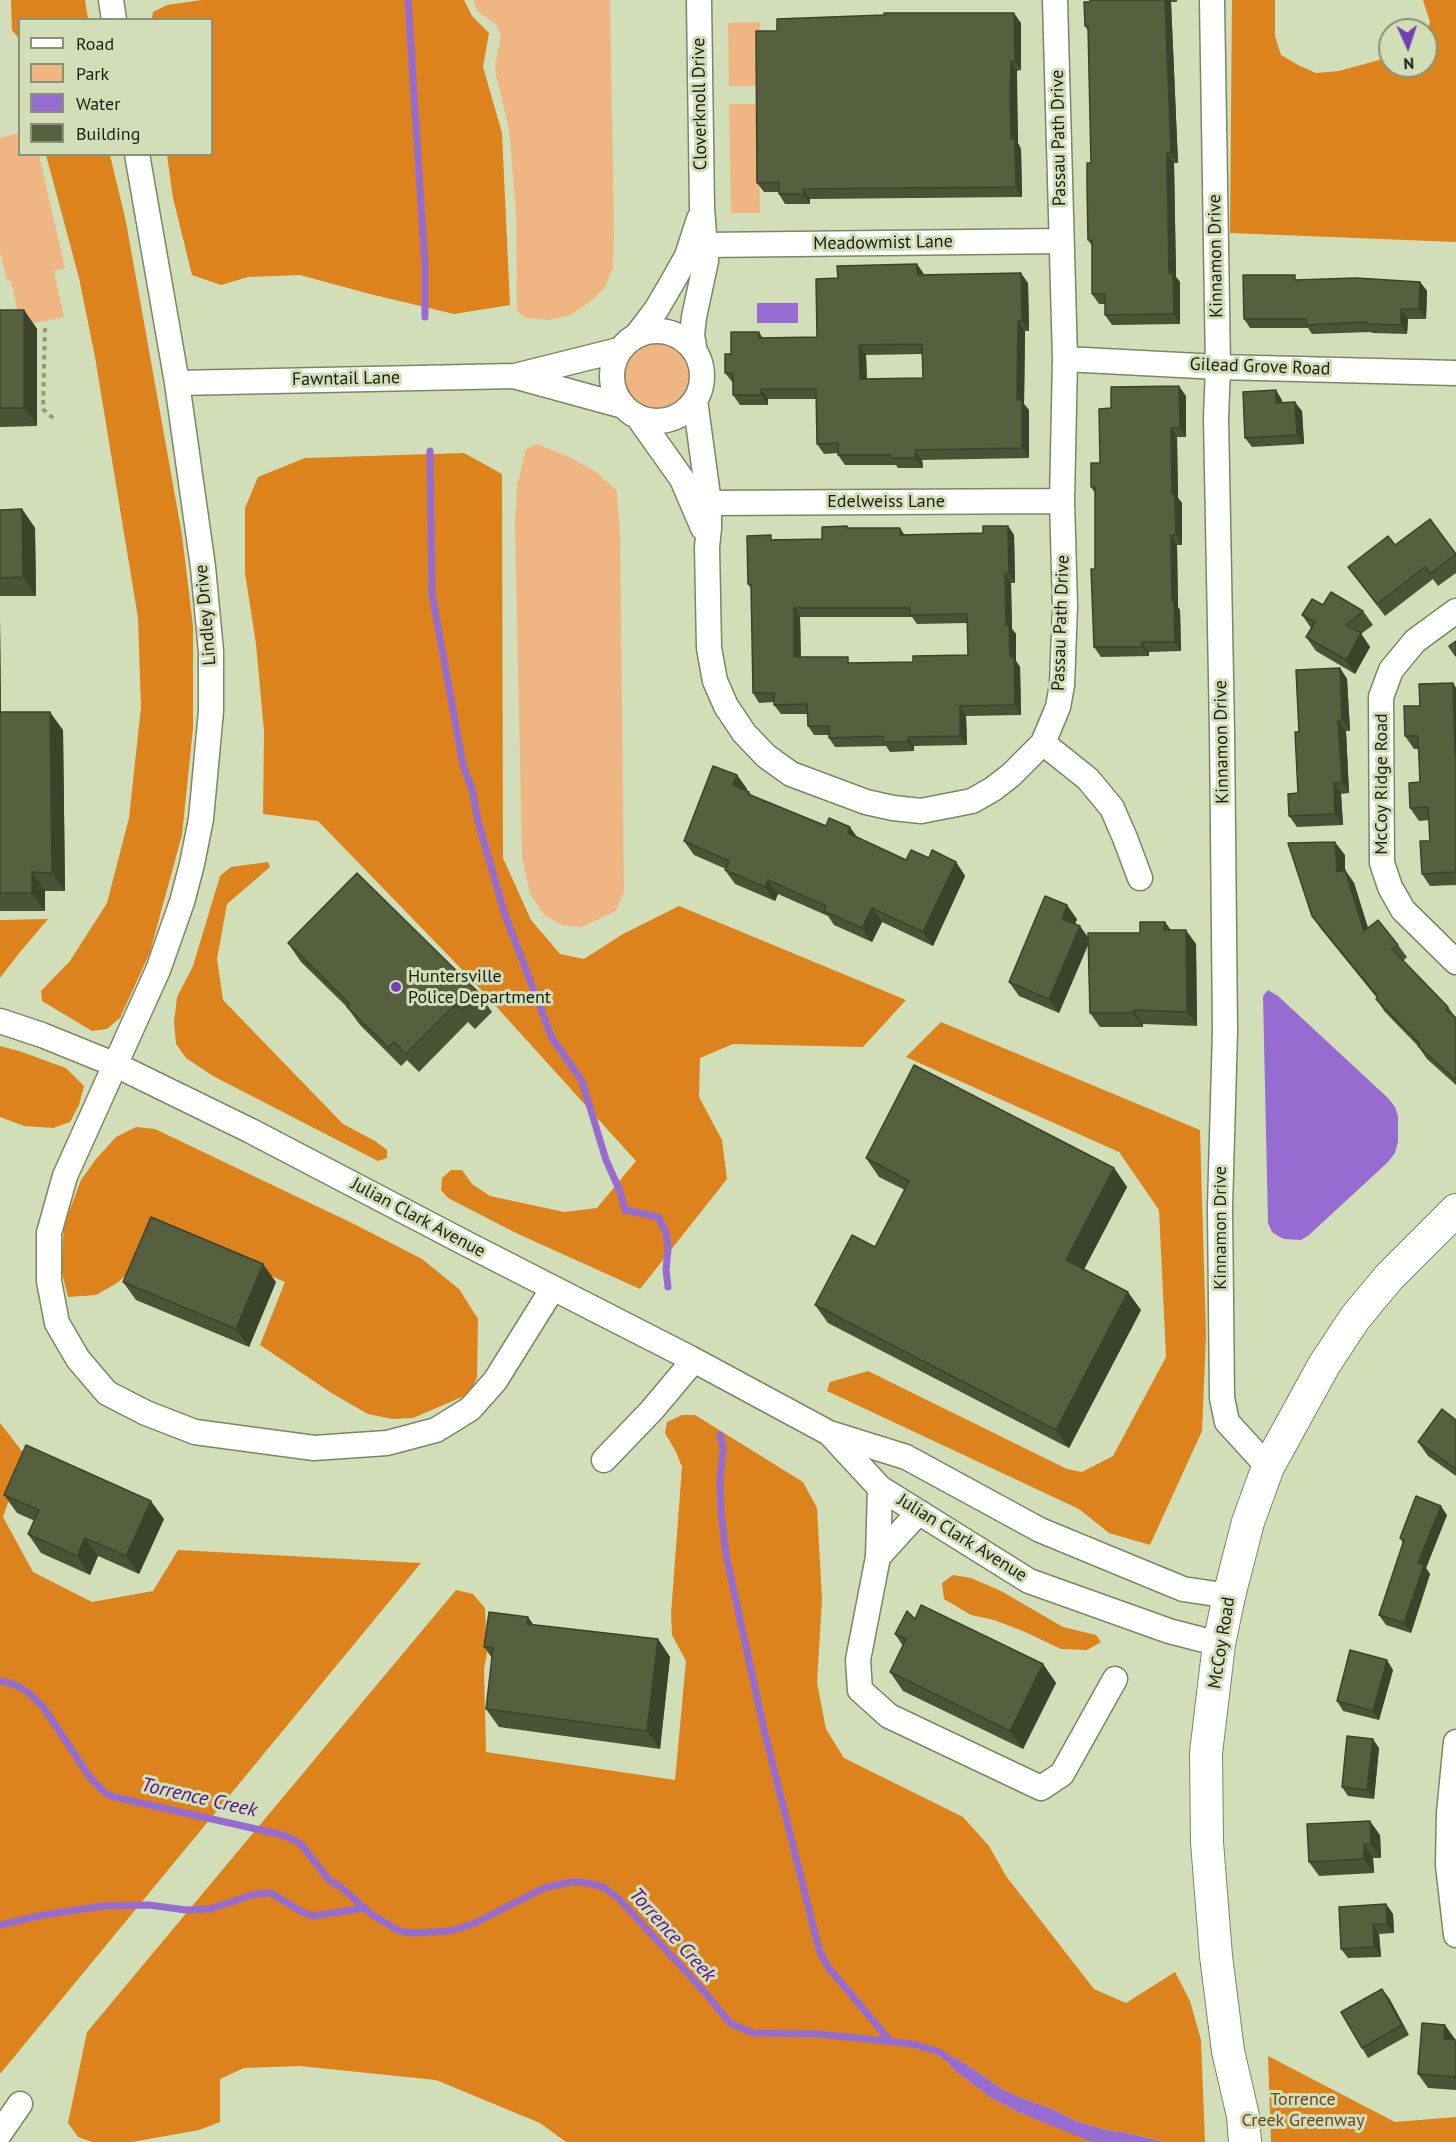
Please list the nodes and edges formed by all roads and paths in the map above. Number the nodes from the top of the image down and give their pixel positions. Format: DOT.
graph roads {
  1 [pos="111,0"];
  2 [pos="699,0"];
  3 [pos="1055,0"];
  4 [pos="1212,0"];
  5 [pos="114,18"];
  6 [pos="137,156"];
  7 [pos="702,208"];
  8 [pos="1061,241"];
  9 [pos="705,245"];
  10 [pos="45,328"];
  11 [pos="628,343"];
  12 [pos="695,352"];
  13 [pos="1065,359"];
  14 [pos="1218,367"];
  15 [pos="1456,372"];
  16 [pos="515,376"];
  17 [pos="177,383"];
  18 [pos="695,400"];
  19 [pos="630,411"];
  20 [pos="56,421"];
  21 [pos="1062,501"];
  22 [pos="709,503"];
  23 [pos="707,547"];
  24 [pos="1456,611"];
  25 [pos="1043,743"];
  26 [pos="1140,878"];
  27 [pos="1453,952"];
  28 [pos="0,1021"];
  29 [pos="116,1065"];
  30 [pos="1456,1210"];
  31 [pos="553,1288"];
  32 [pos="694,1360"];
  33 [pos="829,1433"];
  34 [pos="604,1460"];
  35 [pos="1268,1467"];
  36 [pos="880,1488"];
  37 [pos="919,1512"];
  38 [pos="878,1557"];
  39 [pos="1229,1596"];
  40 [pos="1219,1644"];
  41 [pos="1114,1680"];
  42 [pos="1456,1742"];
  43 [pos="1454,1902"];
  44 [pos="1456,1935"];
  45 [pos="20,2104"];
  46 [pos="0,2133"];
  47 [pos="1245,2142"];
  1 -- 5 [label="street"];
  2 -- 7 [label="street, Cloverknoll Drive"];
  3 -- 8 [label="street, Passau Path Drive"];
  4 -- 14 [label="street, Kinnamon Drive"];
  6 -- 17 [label="street, Lindley Drive"];
  7 -- 9 [label="street, Cloverknoll Drive"];
  7 -- 11 [label="street, Cloverknoll Drive"];
  8 -- 9 [label="street, Meadowmist Lane"];
  8 -- 13 [label="street, Passau Path Drive"];
  9 -- 12 [label="street, Cloverknoll Drive"];
  10 -- 20 [label="path"];
  11 -- 12 [label="street"];
  11 -- 16 [label="street, Fawntail Lane"];
  11 -- 19 [label="street"];
  12 -- 18 [label="street"];
  13 -- 14 [label="street, Gilead Grove Road"];
  13 -- 21 [label="street, Passau Path Drive"];
  14 -- 15 [label="street, Gilead Grove Road"];
  14 -- 35 [label="street, Kinnamon Drive"];
  16 -- 17 [label="street, Fawntail Lane"];
  16 -- 19 [label="street, Fawntail Lane"];
  17 -- 29 [label="street, Lindley Drive"];
  18 -- 19 [label="street"];
  18 -- 22 [label="street, Passau Path Drive"];
  19 -- 23 [label="street, Passau Path Drive"];
  21 -- 22 [label="street, Edelweiss Lane"];
  21 -- 25 [label="street, Passau Path Drive"];
  22 -- 23 [label="street, Passau Path Drive"];
  23 -- 25 [label="street, Passau Path Drive"];
  24 -- 27 [label="street, McCoy Ridge Road"];
  25 -- 26 [label="street"];
  28 -- 29 [label="street, Julian Clark Avenue"];
  29 -- 31 [label="street, Julian Clark Avenue"];
  29 -- 31 [label="street, Lindley Drive"];
  30 -- 35 [label="main road, McCoy Road"];
  31 -- 32 [label="street, Julian Clark Avenue"];
  32 -- 33 [label="street, Julian Clark Avenue"];
  32 -- 34 [label="street"];
  33 -- 36 [label="street, Julian Clark Avenue"];
  33 -- 39 [label="street, Julian Clark Avenue"];
  35 -- 39 [label="main road, McCoy Road"];
  36 -- 37 [label="street, Julian Clark Avenue"];
  36 -- 38 [label="street"];
  37 -- 38 [label="street"];
  37 -- 40 [label="street, Julian Clark Avenue"];
  38 -- 41 [label="street"];
  39 -- 40 [label="main road, McCoy Road"];
  40 -- 47 [label="main road, McCoy Road"];
  42 -- 43 [label="street"];
  43 -- 44 [label="street"];
  45 -- 46 [label="street"];
}
